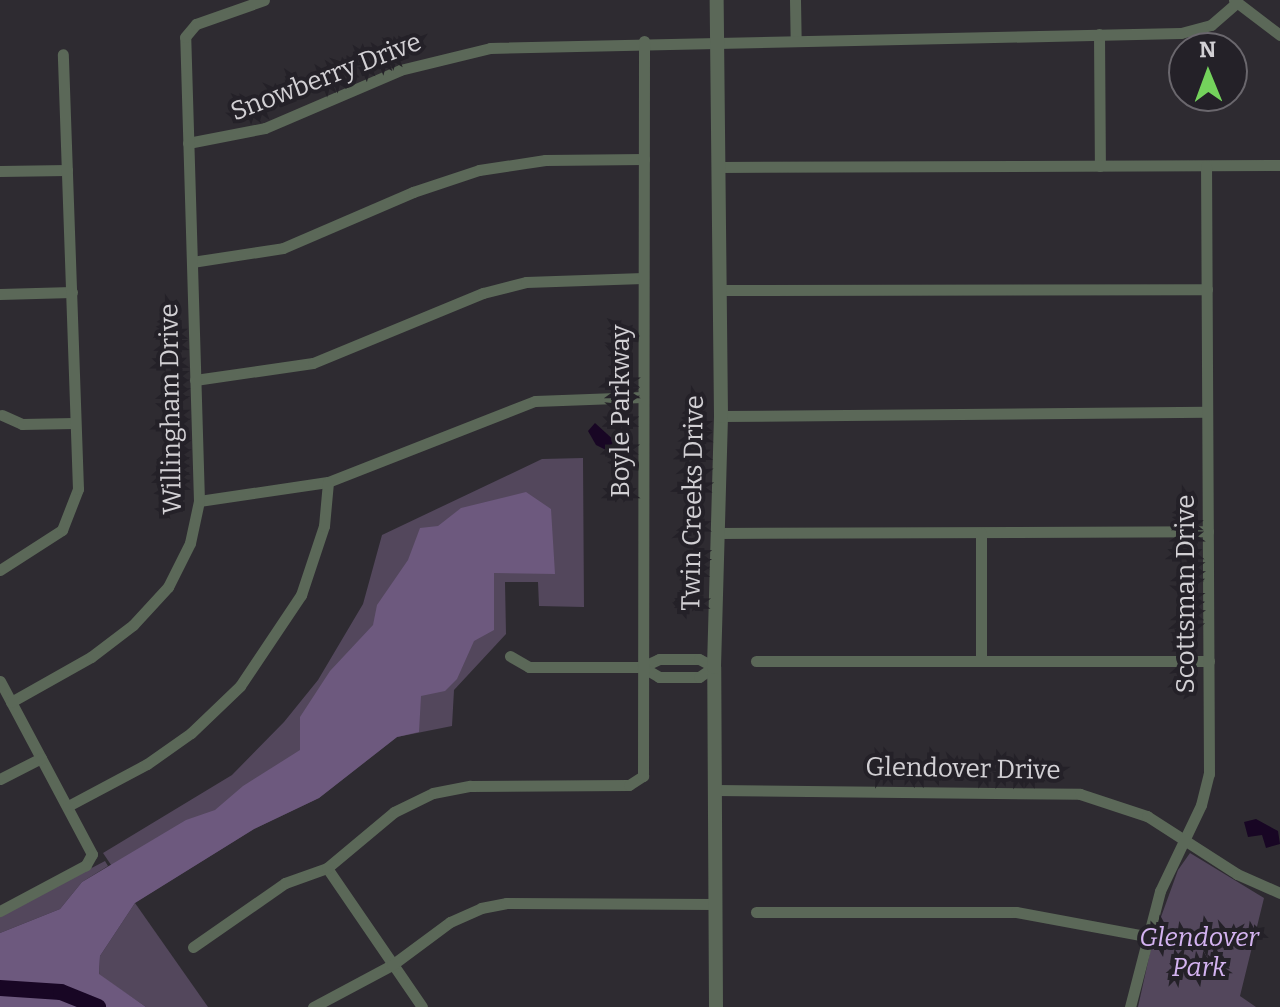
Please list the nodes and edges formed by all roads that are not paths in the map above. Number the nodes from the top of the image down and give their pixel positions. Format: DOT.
graph roads {
  1 [pos="264,0"];
  2 [pos="717,0"];
  3 [pos="795,0"];
  4 [pos="1236,1"];
  5 [pos="1099,34"];
  6 [pos="1280,35"];
  7 [pos="796,39"];
  8 [pos="644,41"];
  9 [pos="717,41"];
  10 [pos="63,54"];
  11 [pos="188,143"];
  12 [pos="644,159"];
  13 [pos="1280,165"];
  14 [pos="1100,166"];
  15 [pos="1206,166"];
  16 [pos="718,167"];
  17 [pos="67,170"];
  18 [pos="0,171"];
  19 [pos="192,262"];
  20 [pos="643,278"];
  21 [pos="1207,289"];
  22 [pos="719,290"];
  23 [pos="72,292"];
  24 [pos="0,294"];
  25 [pos="195,380"];
  26 [pos="643,397"];
  27 [pos="1207,412"];
  28 [pos="2,415"];
  29 [pos="721,416"];
  30 [pos="74,423"];
  31 [pos="328,482"];
  32 [pos="199,501"];
  33 [pos="1208,531"];
  34 [pos="716,533"];
  35 [pos="981,533"];
  36 [pos="0,570"];
  37 [pos="510,656"];
  38 [pos="981,660"];
  39 [pos="756,661"];
  40 [pos="1209,661"];
  41 [pos="642,667"];
  42 [pos="714,667"];
  43 [pos="0,681"];
  44 [pos="11,702"];
  45 [pos="41,758"];
  46 [pos="0,779"];
  47 [pos="716,790"];
  48 [pos="68,806"];
  49 [pos="1185,840"];
  50 [pos="327,868"];
  51 [pos="1280,893"];
  52 [pos="716,904"];
  53 [pos="0,911"];
  54 [pos="756,912"];
  55 [pos="1145,936"];
  56 [pos="193,947"];
  57 [pos="392,965"];
  58 [pos="313,1007"];
  59 [pos="422,1007"];
  60 [pos="716,1007"];
  61 [pos="1130,1007"];
  1 -- 11 [label="street, Willingham Drive"];
  2 -- 9 [label="street, Twin Creeks Drive"];
  3 -- 7 [label="street"];
  4 -- 5 [label="street, Snowberry Drive"];
  4 -- 6 [label="street"];
  5 -- 7 [label="street, Snowberry Drive"];
  5 -- 14 [label="street"];
  7 -- 9 [label="street, Snowberry Drive"];
  8 -- 9 [label="street, Snowberry Drive"];
  8 -- 11 [label="street, Snowberry Drive"];
  8 -- 12 [label="street, Boyle Parkway"];
  9 -- 16 [label="street, Twin Creeks Drive"];
  10 -- 17 [label="street"];
  11 -- 19 [label="street, Willingham Drive"];
  12 -- 19 [label="street"];
  12 -- 20 [label="street, Boyle Parkway"];
  13 -- 15 [label="street"];
  14 -- 15 [label="street"];
  14 -- 16 [label="street"];
  15 -- 21 [label="street, Scottsman Drive"];
  16 -- 22 [label="street, Twin Creeks Drive"];
  17 -- 18 [label="street"];
  17 -- 23 [label="street"];
  19 -- 25 [label="street, Willingham Drive"];
  20 -- 25 [label="street"];
  20 -- 26 [label="street, Boyle Parkway"];
  21 -- 22 [label="street"];
  21 -- 27 [label="street, Scottsman Drive"];
  22 -- 29 [label="street, Twin Creeks Drive"];
  23 -- 24 [label="street"];
  23 -- 30 [label="street"];
  25 -- 32 [label="street, Willingham Drive"];
  26 -- 31 [label="street"];
  26 -- 41 [label="street, Boyle Parkway"];
  27 -- 29 [label="street"];
  27 -- 33 [label="street, Scottsman Drive"];
  28 -- 30 [label="street"];
  29 -- 34 [label="street, Twin Creeks Drive"];
  30 -- 36 [label="street"];
  31 -- 32 [label="street"];
  31 -- 48 [label="street"];
  32 -- 44 [label="street, Willingham Drive"];
  33 -- 35 [label="street"];
  33 -- 40 [label="street, Scottsman Drive"];
  34 -- 35 [label="street"];
  34 -- 42 [label="street, Twin Creeks Drive"];
  35 -- 38 [label="street"];
  37 -- 41 [label="street"];
  38 -- 39 [label="street"];
  38 -- 40 [label="street"];
  40 -- 49 [label="street, Scottsman Drive"];
  41 -- 42 [label="street"];
  41 -- 42 [label="street"];
  41 -- 50 [label="street, Boyle Parkway"];
  42 -- 47 [label="street, Twin Creeks Drive"];
  43 -- 44 [label="street"];
  44 -- 45 [label="street"];
  45 -- 46 [label="street"];
  45 -- 48 [label="street"];
  47 -- 49 [label="street, Glendover Drive"];
  47 -- 52 [label="street, Twin Creeks Drive"];
  48 -- 53 [label="street"];
  49 -- 51 [label="street, Glendover Drive"];
  49 -- 55 [label="street, Scottsman Drive"];
  50 -- 56 [label="street"];
  50 -- 57 [label="street"];
  52 -- 57 [label="street"];
  52 -- 60 [label="street, Twin Creeks Drive"];
  54 -- 55 [label="street"];
  55 -- 61 [label="street, Scottsman Drive"];
  57 -- 58 [label="street"];
  57 -- 59 [label="street"];
}
